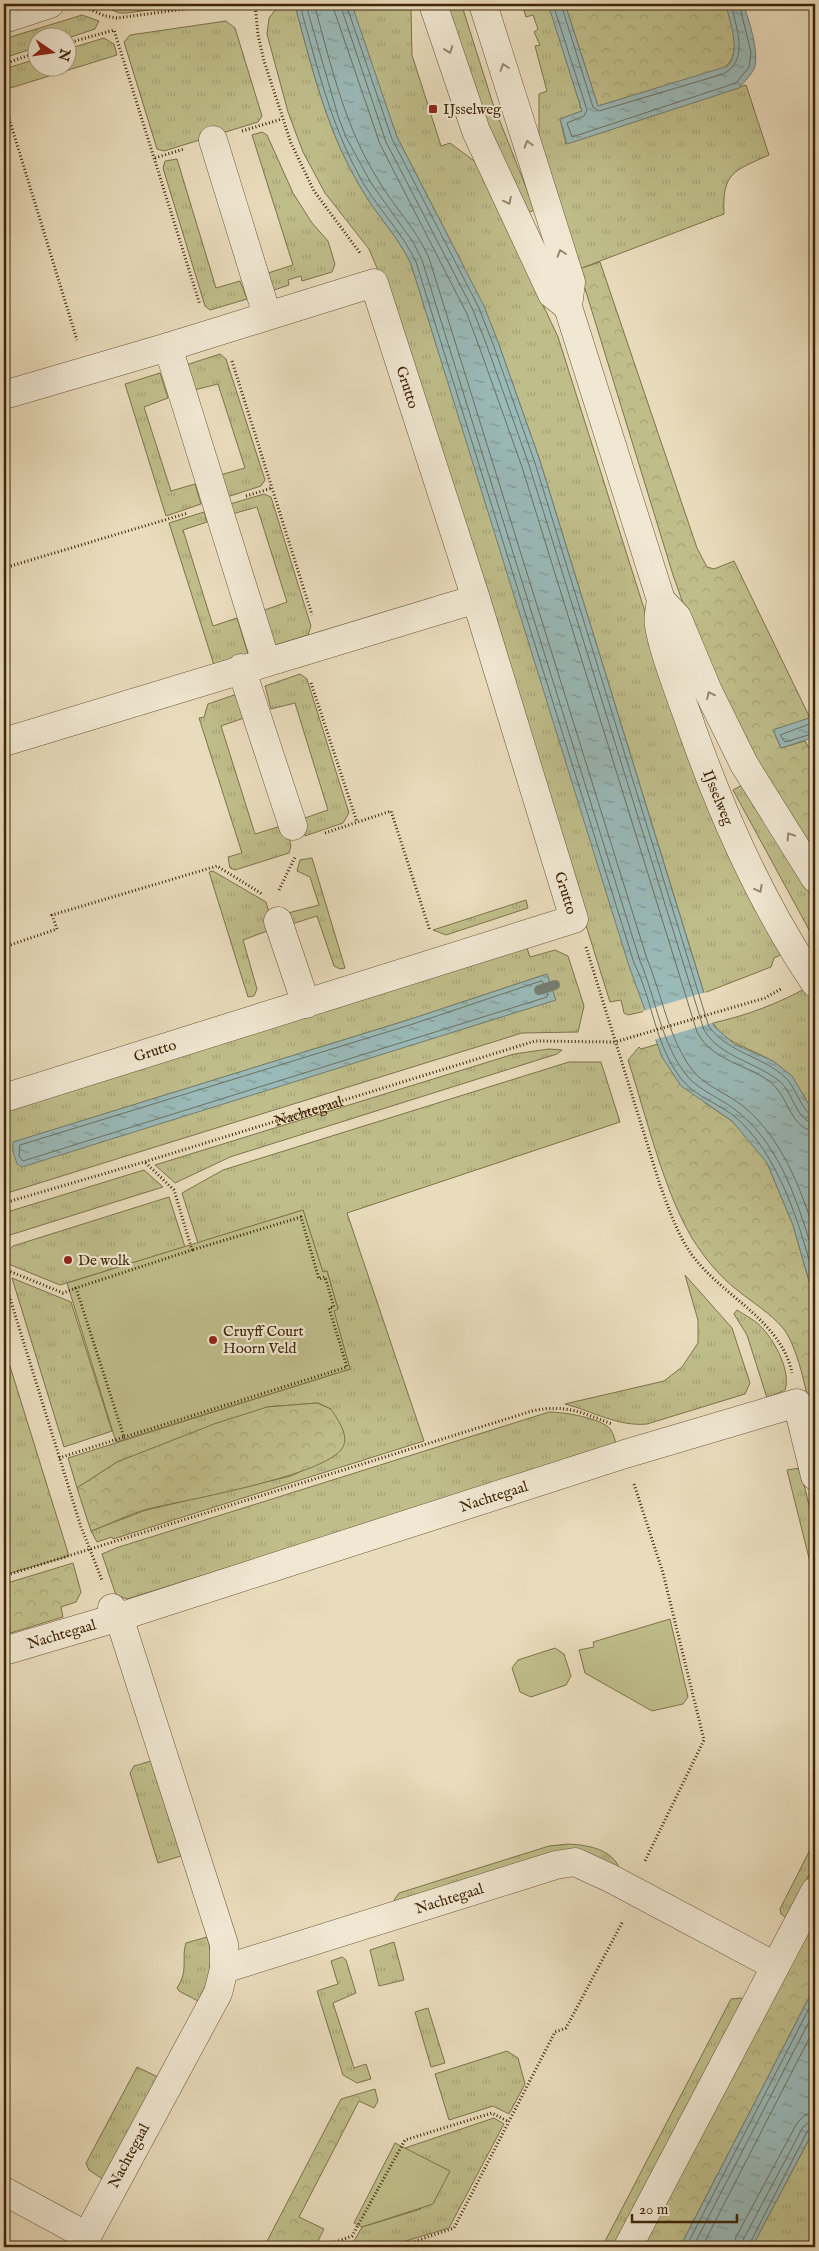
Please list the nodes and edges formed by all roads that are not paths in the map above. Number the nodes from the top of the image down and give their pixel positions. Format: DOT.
graph roads {
  1 [pos="50,4"];
  2 [pos="434,4"];
  3 [pos="483,4"];
  4 [pos="4,19"];
  5 [pos="213,140"];
  6 [pos="568,307"];
  7 [pos="267,316"];
  8 [pos="168,347"];
  9 [pos="4,395"];
  10 [pos="476,599"];
  11 [pos="661,600"];
  12 [pos="254,665"];
  13 [pos="4,742"];
  14 [pos="296,834"];
  15 [pos="815,878"];
  16 [pos="275,911"];
  17 [pos="802,984"];
  18 [pos="306,1004"];
  19 [pos="4,1098"];
  20 [pos="815,1476"];
  21 [pos="116,1613"];
  22 [pos="4,1651"];
  23 [pos="815,1891"];
  24 [pos="776,1966"];
  25 [pos="224,1969"];
  26 [pos="4,2191"];
  27 [pos="88,2241"];
  28 [pos="628,2247"];
  1 -- 4 [label="street"];
  2 -- 6 [label="street, IJsselweg, one-way"];
  6 -- 3 [label="street, IJsselweg, one-way"];
  5 -- 7 [label="street"];
  6 -- 11 [label="street, IJsselweg"];
  7 -- 8 [label="street, Grutto"];
  7 -- 10 [label="street, Grutto"];
  8 -- 9 [label="street, Grutto"];
  8 -- 12 [label="street"];
  10 -- 12 [label="street"];
  10 -- 18 [label="street, Grutto"];
  15 -- 11 [label="street, IJsselweg, one-way"];
  11 -- 17 [label="street, IJsselweg, one-way"];
  12 -- 13 [label="street"];
  12 -- 14 [label="street"];
  16 -- 18 [label="street"];
  18 -- 19 [label="street, Grutto"];
  20 -- 21 [label="street, Nachtegaal"];
  21 -- 22 [label="street, Nachtegaal"];
  21 -- 25 [label="street, Nachtegaal"];
  23 -- 24 [label="street"];
  24 -- 25 [label="street, Nachtegaal"];
  24 -- 28 [label="street"];
  25 -- 27 [label="street, Nachtegaal"];
  26 -- 27 [label="street, Nachtegaal"];
}
